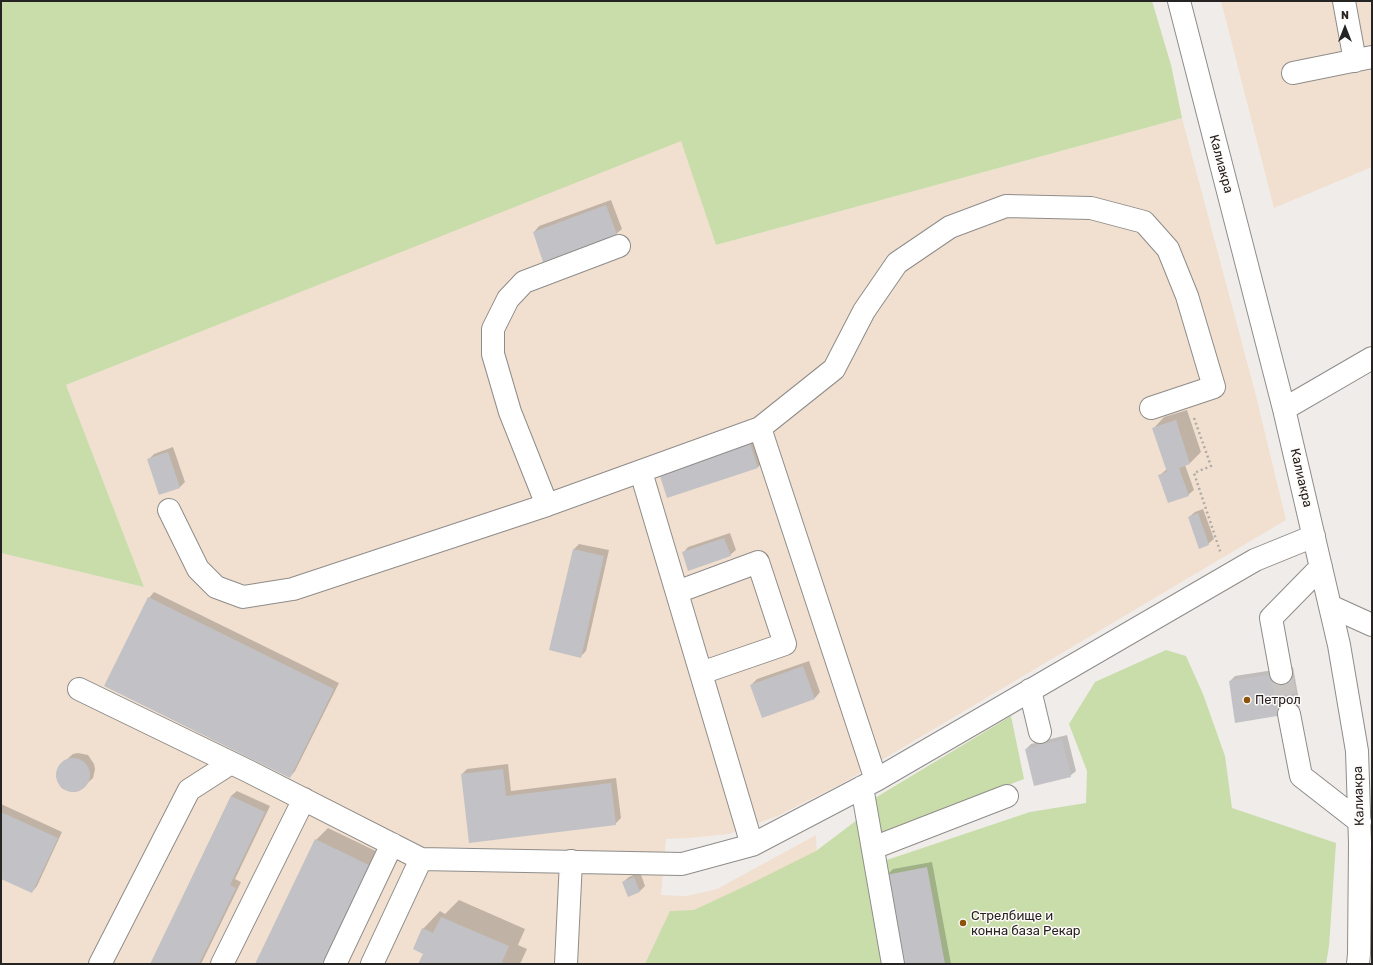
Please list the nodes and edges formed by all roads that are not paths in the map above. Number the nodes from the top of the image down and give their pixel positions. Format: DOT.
graph roads {
  1 [pos="1180,1"];
  2 [pos="1344,1"];
  3 [pos="1364,59"];
  4 [pos="1293,73"];
  5 [pos="619,246"];
  6 [pos="1372,358"];
  7 [pos="1151,408"];
  8 [pos="1284,409"];
  9 [pos="760,428"];
  10 [pos="641,472"];
  11 [pos="547,505"];
  12 [pos="169,510"];
  13 [pos="1314,536"];
  14 [pos="1321,567"];
  15 [pos="677,592"];
  16 [pos="1330,606"];
  17 [pos="1372,625"];
  18 [pos="1281,672"];
  19 [pos="701,673"];
  20 [pos="79,688"];
  21 [pos="1030,690"];
  22 [pos="1289,714"];
  23 [pos="1040,732"];
  24 [pos="231,762"];
  25 [pos="869,784"];
  26 [pos="1008,796"];
  27 [pos="304,799"];
  28 [pos="1360,822"];
  29 [pos="392,844"];
  30 [pos="752,844"];
  31 [pos="873,848"];
  32 [pos="421,859"];
  33 [pos="571,861"];
  34 [pos="1363,956"];
  35 [pos="100,964"];
  36 [pos="222,964"];
  37 [pos="336,964"];
  38 [pos="372,964"];
  39 [pos="566,964"];
  40 [pos="893,964"];
  1 -- 8 [label="street, Калиакра"];
  2 -- 3 [label="street"];
  3 -- 4 [label="street"];
  5 -- 11 [label="street"];
  6 -- 8 [label="street"];
  7 -- 9 [label="street"];
  8 -- 13 [label="street, Калиакра"];
  9 -- 10 [label="street"];
  9 -- 25 [label="street"];
  10 -- 11 [label="street"];
  10 -- 15 [label="street"];
  11 -- 12 [label="street"];
  13 -- 14 [label="street, Калиакра"];
  13 -- 21 [label="street"];
  14 -- 16 [label="street, Калиакра"];
  14 -- 18 [label="street"];
  15 -- 19 [label="street"];
  15 -- 19 [label="street"];
  16 -- 17 [label="street"];
  16 -- 28 [label="street, Калиакра"];
  19 -- 30 [label="street"];
  20 -- 24 [label="street"];
  21 -- 23 [label="street"];
  21 -- 25 [label="street"];
  22 -- 28 [label="street"];
  24 -- 27 [label="street"];
  24 -- 35 [label="street"];
  25 -- 30 [label="street"];
  25 -- 31 [label="street"];
  26 -- 31 [label="street"];
  27 -- 29 [label="street"];
  27 -- 36 [label="street"];
  28 -- 34 [label="street, Калиакра"];
  29 -- 32 [label="street"];
  29 -- 37 [label="street"];
  30 -- 33 [label="street"];
  31 -- 40 [label="street"];
  32 -- 33 [label="street"];
  32 -- 38 [label="street"];
  33 -- 39 [label="street"];
}
